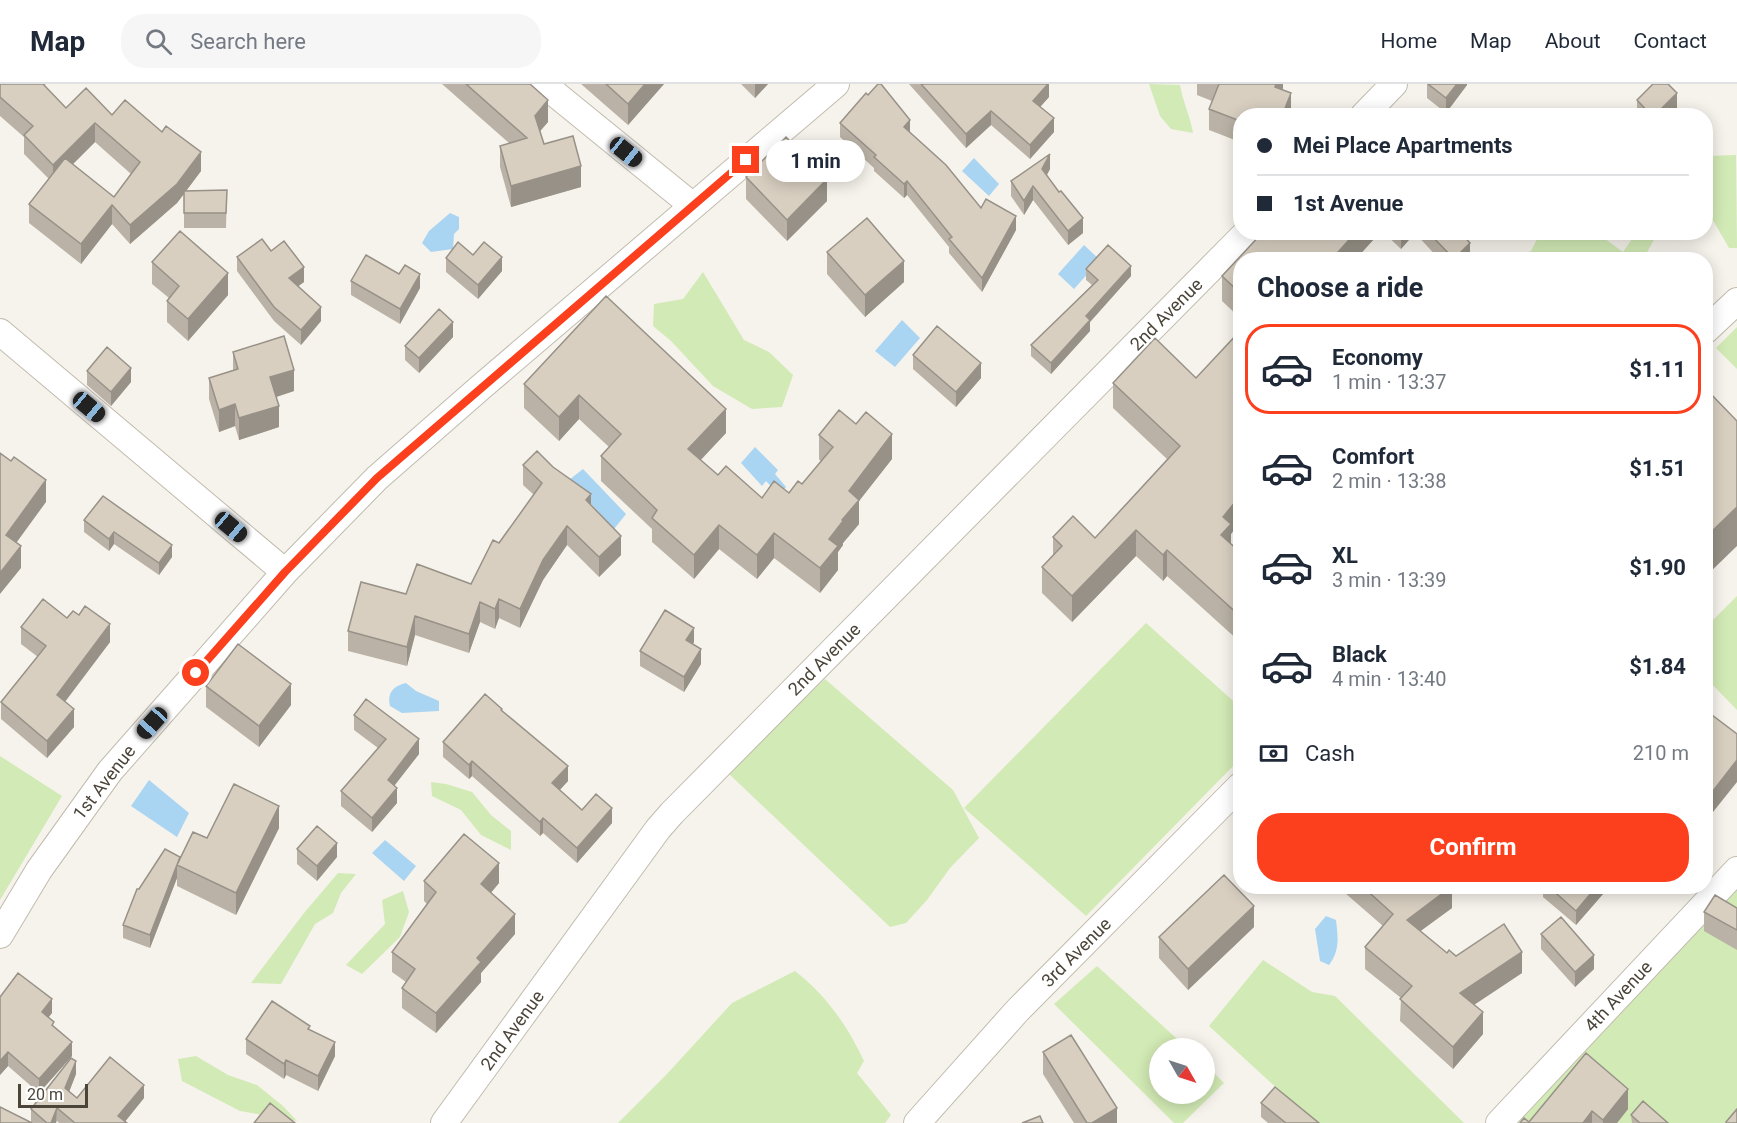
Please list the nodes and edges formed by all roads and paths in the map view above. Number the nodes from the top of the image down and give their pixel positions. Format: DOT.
graph roads {
  1 [pos="543,84"];
  2 [pos="836,84"];
  3 [pos="1394,84"];
  4 [pos="1371,108"];
  5 [pos="693,206"];
  6 [pos="1239,240"];
  7 [pos="1737,301"];
  8 [pos="1713,323"];
  9 [pos="0,332"];
  10 [pos="285,572"];
  11 [pos="1233,793"];
  12 [pos="1737,870"];
  13 [pos="0,935"];
  14 [pos="444,1123"];
  15 [pos="917,1123"];
  16 [pos="1499,1123"];
  1 -- 5 [label="street"];
  2 -- 5 [label="street, 1st Avenue"];
  3 -- 4 [label="street"];
  5 -- 10 [label="street, 1st Avenue"];
  6 -- 14 [label="street, 2nd Avenue"];
  7 -- 8 [label="street"];
  9 -- 10 [label="street"];
  10 -- 13 [label="street, 1st Avenue"];
  11 -- 15 [label="street, 3rd Avenue"];
  12 -- 16 [label="street, 4th Avenue"];
}
